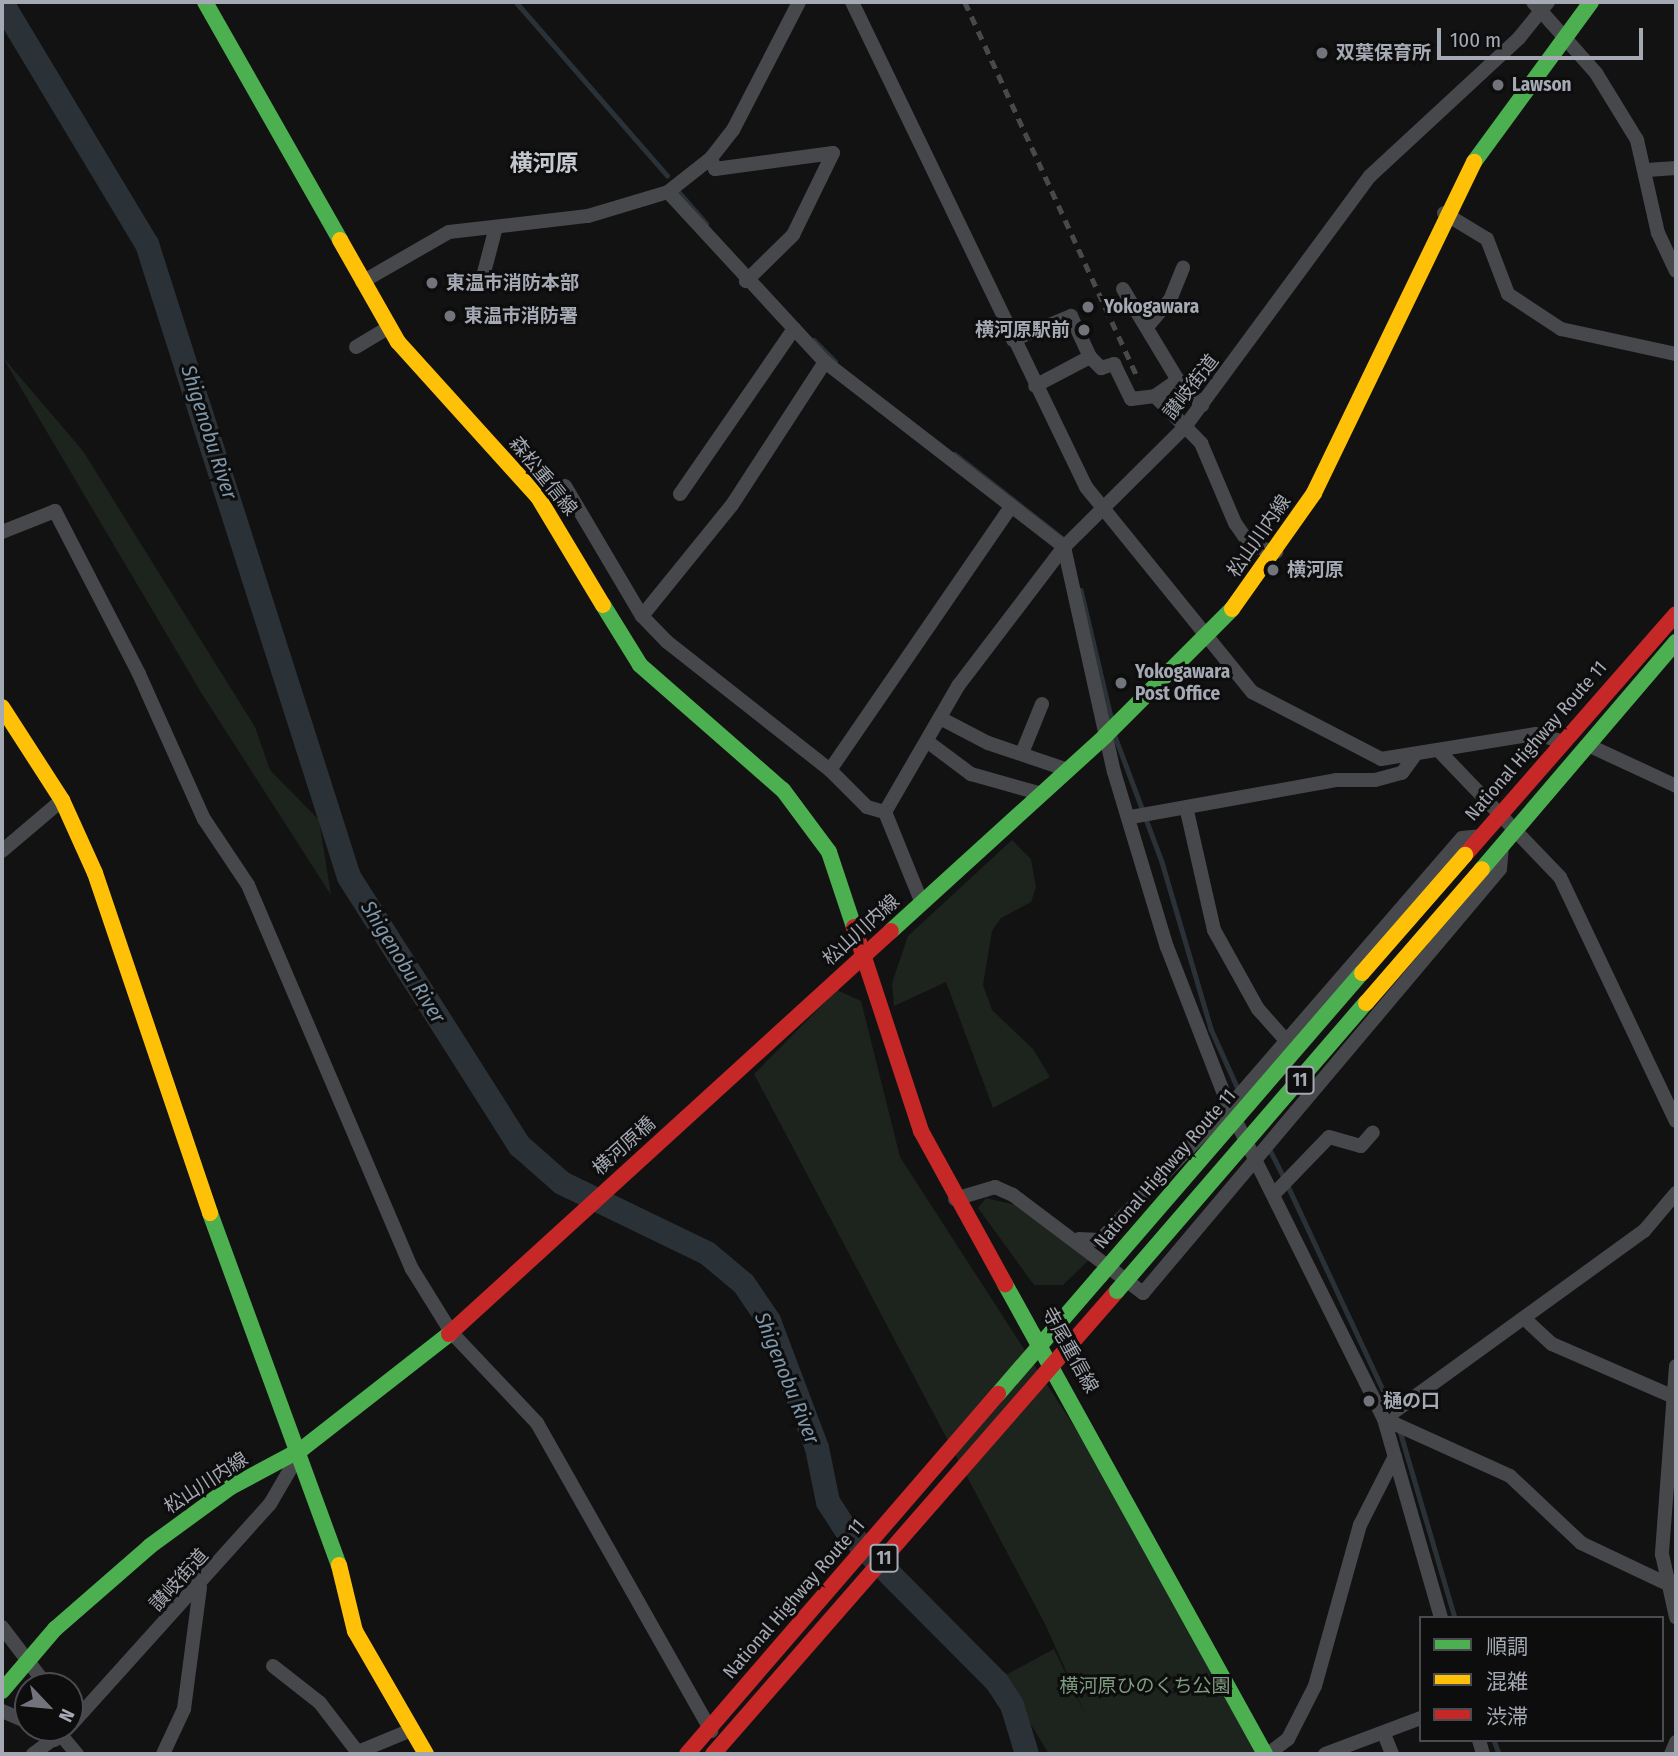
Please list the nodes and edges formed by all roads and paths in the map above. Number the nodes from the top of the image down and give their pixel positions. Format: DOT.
graph roads {
  1 [pos="205,2"];
  2 [pos="799,2"];
  3 [pos="852,2"];
  4 [pos="1588,3"];
  5 [pos="1542,4"];
  6 [pos="1563,40"];
  7 [pos="711,158"];
  8 [pos="1676,168"];
  9 [pos="1647,170"];
  10 [pos="668,192"];
  11 [pos="1444,212"];
  12 [pos="496,227"];
  13 [pos="1183,267"];
  14 [pos="1676,271"];
  15 [pos="750,278"];
  16 [pos="482,280"];
  17 [pos="362,282"];
  18 [pos="1123,289"];
  19 [pos="389,327"];
  20 [pos="1147,327"];
  21 [pos="794,330"];
  22 [pos="1013,340"];
  23 [pos="356,347"];
  24 [pos="1676,354"];
  25 [pos="1090,358"];
  26 [pos="825,362"];
  27 [pos="1178,380"];
  28 [pos="1035,386"];
  29 [pos="1155,396"];
  30 [pos="1202,405"];
  31 [pos="1184,428"];
  32 [pos="565,486"];
  33 [pos="680,494"];
  34 [pos="1011,507"];
  35 [pos="1101,508"];
  36 [pos="2,532"];
  37 [pos="1066,544"];
  38 [pos="1276,552"];
  39 [pos="1676,614"];
  40 [pos="642,616"];
  41 [pos="1207,637"];
  42 [pos="1676,642"];
  43 [pos="1042,704"];
  44 [pos="2,708"];
  45 [pos="940,719"];
  46 [pos="1105,736"];
  47 [pos="928,742"];
  48 [pos="1564,742"];
  49 [pos="1590,746"];
  50 [pos="1440,752"];
  51 [pos="1022,753"];
  52 [pos="1413,758"];
  53 [pos="1068,770"];
  54 [pos="830,771"];
  55 [pos="1676,786"];
  56 [pos="1042,794"];
  57 [pos="62,800"];
  58 [pos="1187,811"];
  59 [pos="1503,811"];
  60 [pos="885,812"];
  61 [pos="1130,817"];
  62 [pos="1518,828"];
  63 [pos="1482,836"];
  64 [pos="1502,847"];
  65 [pos="2,851"];
  66 [pos="922,903"];
  67 [pos="863,956"];
  68 [pos="826,991"];
  69 [pos="1285,1040"];
  70 [pos="1322,1080"];
  71 [pos="1229,1107"];
  72 [pos="1676,1121"];
  73 [pos="1373,1132"];
  74 [pos="1257,1159"];
  75 [pos="1676,1193"];
  76 [pos="1274,1194"];
  77 [pos="955,1199"];
  78 [pos="1079,1239"];
  79 [pos="1526,1320"];
  80 [pos="451,1332"];
  81 [pos="1044,1345"];
  82 [pos="1055,1365"];
  83 [pos="1676,1366"];
  84 [pos="1674,1397"];
  85 [pos="1384,1419"];
  86 [pos="1673,1449"];
  87 [pos="302,1450"];
  88 [pos="1395,1456"];
  89 [pos="1663,1581"];
  90 [pos="200,1587"];
  91 [pos="1440,1616"];
  92 [pos="1676,1617"];
  93 [pos="2,1626"];
  94 [pos="30,1661"];
  95 [pos="273,1666"];
  96 [pos="37,1672"];
  97 [pos="2,1690"];
  98 [pos="84,1709"];
  99 [pos="1419,1719"];
  100 [pos="710,1728"];
  101 [pos="411,1730"];
  102 [pos="1384,1734"];
  103 [pos="48,1742"];
  104 [pos="1676,1742"];
  105 [pos="720,1752"];
  106 [pos="359,1753"];
  107 [pos="33,1754"];
  108 [pos="163,1754"];
  109 [pos="426,1754"];
  110 [pos="687,1754"];
  111 [pos="1266,1754"];
  112 [pos="1325,1754"];
  113 [pos="1392,1754"];
  114 [pos="1671,1754"];
  1 -- 17 [label="main road, 森松重信線"];
  2 -- 7 [label="street"];
  3 -- 22 [label="street"];
  4 -- 6 [label="main road, 松山川内線"];
  5 -- 6 [label="street"];
  5 -- 30 [label="street, 讃岐街道"];
  6 -- 9 [label="street"];
  6 -- 11 [label="main road, 松山川内線"];
  7 -- 10 [label="street"];
  7 -- 15 [label="street"];
  8 -- 9 [label="street"];
  9 -- 14 [label="street"];
  10 -- 12 [label="street"];
  10 -- 15 [label="street"];
  11 -- 24 [label="street"];
  11 -- 38 [label="main road, 松山川内線"];
  12 -- 16 [label="street"];
  12 -- 17 [label="street"];
  13 -- 20 [label="street"];
  15 -- 21 [label="street"];
  17 -- 19 [label="main road, 森松重信線"];
  18 -- 20 [label="street"];
  19 -- 23 [label="street"];
  19 -- 67 [label="main road, 森松重信線"];
  20 -- 27 [label="street"];
  21 -- 26 [label="street"];
  21 -- 33 [label="street"];
  22 -- 25 [label="street"];
  22 -- 28 [label="street"];
  25 -- 28 [label="street"];
  25 -- 29 [label="street"];
  26 -- 34 [label="street"];
  26 -- 40 [label="street"];
  27 -- 29 [label="street"];
  27 -- 30 [label="street"];
  28 -- 35 [label="street"];
  29 -- 31 [label="street"];
  30 -- 31 [label="street, 讃岐街道"];
  31 -- 35 [label="street, 讃岐街道"];
  31 -- 38 [label="street"];
  32 -- 40 [label="street"];
  34 -- 37 [label="street"];
  34 -- 54 [label="street"];
  35 -- 37 [label="street, 讃岐街道"];
  35 -- 41 [label="street"];
  36 -- 80 [label="street"];
  37 -- 45 [label="street, 讃岐街道"];
  37 -- 46 [label="street"];
  38 -- 41 [label="main road, 松山川内線"];
  39 -- 48 [label="main road, National Highway Route 11 / 11"];
  40 -- 54 [label="street"];
  41 -- 46 [label="main road, 松山川内線"];
  41 -- 52 [label="street"];
  42 -- 49 [label="main road, National Highway Route 11 / 11"];
  43 -- 51 [label="street"];
  44 -- 57 [label="main road"];
  45 -- 47 [label="street, 讃岐街道"];
  45 -- 51 [label="street"];
  46 -- 53 [label="main road, 松山川内線"];
  46 -- 61 [label="street"];
  47 -- 56 [label="street"];
  47 -- 60 [label="street, 讃岐街道"];
  48 -- 50 [label="street"];
  48 -- 59 [label="main road, National Highway Route 11 / 11"];
  49 -- 55 [label="street"];
  49 -- 62 [label="main road, National Highway Route 11 / 11"];
  50 -- 52 [label="street"];
  50 -- 59 [label="street"];
  51 -- 53 [label="street"];
  52 -- 58 [label="street"];
  53 -- 56 [label="main road, 松山川内線"];
  54 -- 60 [label="street"];
  56 -- 66 [label="main road, 松山川内線"];
  57 -- 65 [label="street"];
  57 -- 87 [label="main road"];
  58 -- 61 [label="street"];
  58 -- 69 [label="street"];
  59 -- 62 [label="street"];
  59 -- 63 [label="main road, National Highway Route 11 / 11"];
  60 -- 66 [label="street"];
  61 -- 71 [label="street"];
  62 -- 64 [label="main road, National Highway Route 11 / 11"];
  62 -- 72 [label="street"];
  63 -- 69 [label="street"];
  63 -- 81 [label="main road, National Highway Route 11 / 11, bridge"];
  64 -- 70 [label="street"];
  64 -- 82 [label="main road, National Highway Route 11 / 11, bridge"];
  66 -- 67 [label="main road, 松山川内線"];
  67 -- 68 [label="main road, 松山川内線"];
  67 -- 77 [label="main road, 寺尾重信線"];
  68 -- 80 [label="main road, 横河原橋"];
  69 -- 70 [label="street"];
  69 -- 71 [label="street"];
  70 -- 74 [label="street"];
  71 -- 74 [label="street"];
  71 -- 78 [label="street"];
  73 -- 76 [label="street"];
  74 -- 76 [label="street"];
  74 -- 78 [label="street"];
  75 -- 79 [label="street"];
  76 -- 85 [label="street"];
  77 -- 78 [label="street"];
  77 -- 81 [label="main road, 寺尾重信線"];
  79 -- 84 [label="street"];
  79 -- 85 [label="street"];
  80 -- 87 [label="main road, 松山川内線"];
  80 -- 100 [label="street"];
  81 -- 82 [label="main road, 寺尾重信線"];
  81 -- 100 [label="main road, National Highway Route 11 / 11"];
  82 -- 105 [label="main road, National Highway Route 11 / 11"];
  82 -- 111 [label="main road, 寺尾重信線"];
  83 -- 84 [label="street"];
  84 -- 86 [label="street"];
  85 -- 88 [label="street"];
  85 -- 89 [label="street"];
  86 -- 89 [label="street"];
  87 -- 90 [label="street, 讃岐街道"];
  87 -- 94 [label="main road, 松山川内線"];
  87 -- 101 [label="main road"];
  88 -- 91 [label="street"];
  88 -- 111 [label="street"];
  89 -- 92 [label="street"];
  90 -- 98 [label="street, 讃岐街道"];
  90 -- 108 [label="street"];
  93 -- 94 [label="street"];
  94 -- 96 [label="street"];
  94 -- 97 [label="main road, 松山川内線"];
  95 -- 106 [label="street"];
  99 -- 102 [label="street"];
  100 -- 105 [label="street"];
  100 -- 110 [label="main road, National Highway Route 11 / 11"];
  101 -- 106 [label="street"];
  101 -- 109 [label="main road"];
  102 -- 112 [label="street"];
  102 -- 113 [label="street"];
  103 -- 107 [label="street, 讃岐街道"];
  104 -- 114 [label="street"];
}
